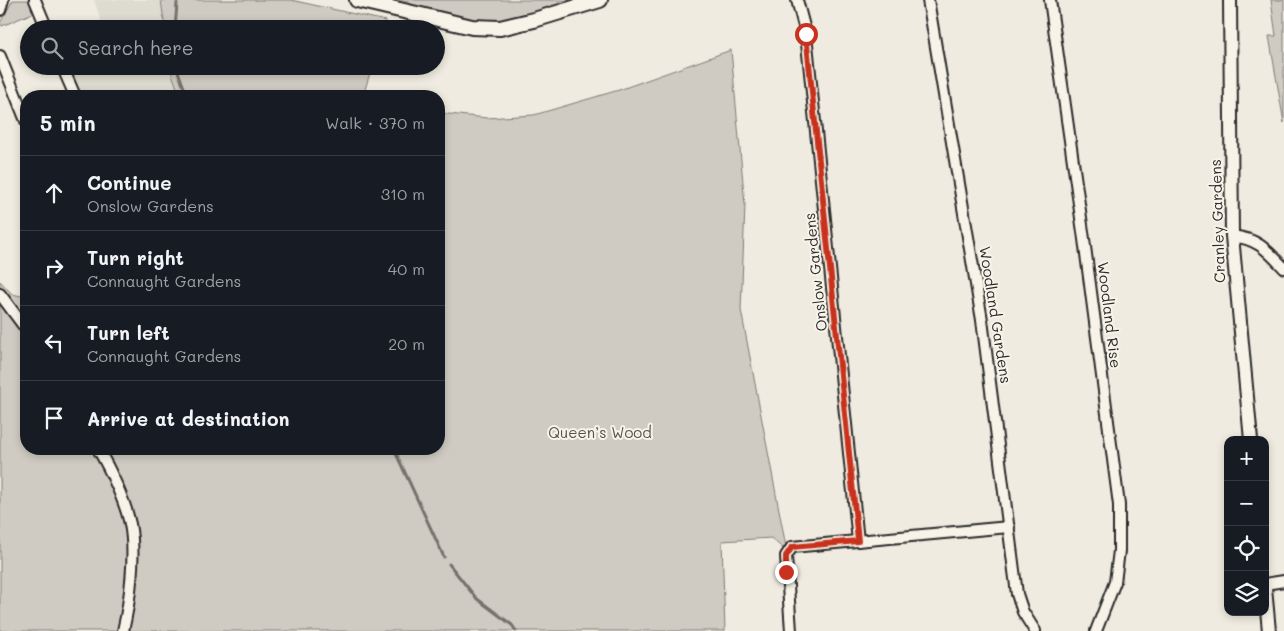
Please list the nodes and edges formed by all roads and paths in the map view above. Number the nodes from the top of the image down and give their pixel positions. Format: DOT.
graph roads {
  1 [pos="3,0"];
  2 [pos="35,0"];
  3 [pos="357,0"];
  4 [pos="600,0"];
  5 [pos="797,0"];
  6 [pos="928,0"];
  7 [pos="1050,0"];
  8 [pos="1230,0"];
  9 [pos="0,10"];
  10 [pos="43,20"];
  11 [pos="442,20"];
  12 [pos="445,21"];
  13 [pos="0,56"];
  14 [pos="66,75"];
  15 [pos="72,90"];
  16 [pos="20,106"];
  17 [pos="1232,236"];
  18 [pos="1284,268"];
  19 [pos="0,294"];
  20 [pos="20,321"];
  21 [pos="1251,436"];
  22 [pos="101,455"];
  23 [pos="1009,527"];
  24 [pos="858,541"];
  25 [pos="1284,581"];
  26 [pos="1269,583"];
  27 [pos="1268,616"];
  28 [pos="123,631"];
  29 [pos="791,631"];
  30 [pos="1035,631"];
  31 [pos="1096,631"];
  32 [pos="1269,631"];
  1 -- 9 [label="street"];
  2 -- 10 [label="street"];
  3 -- 11 [label="main road"];
  4 -- 12 [label="main road"];
  5 -- 24 [label="street, Onslow Gardens"];
  6 -- 23 [label="street, Woodland Gardens"];
  7 -- 31 [label="street, Woodland Rise"];
  8 -- 17 [label="street, Cranley Gardens"];
  13 -- 16 [label="street"];
  14 -- 15 [label="street"];
  17 -- 18 [label="street"];
  17 -- 21 [label="street, Cranley Gardens"];
  19 -- 20 [label="street"];
  22 -- 28 [label="street"];
  23 -- 24 [label="street"];
  23 -- 30 [label="street, Woodland Gardens"];
  24 -- 29 [label="street"];
  25 -- 26 [label="street"];
  27 -- 32 [label="street"];
}
